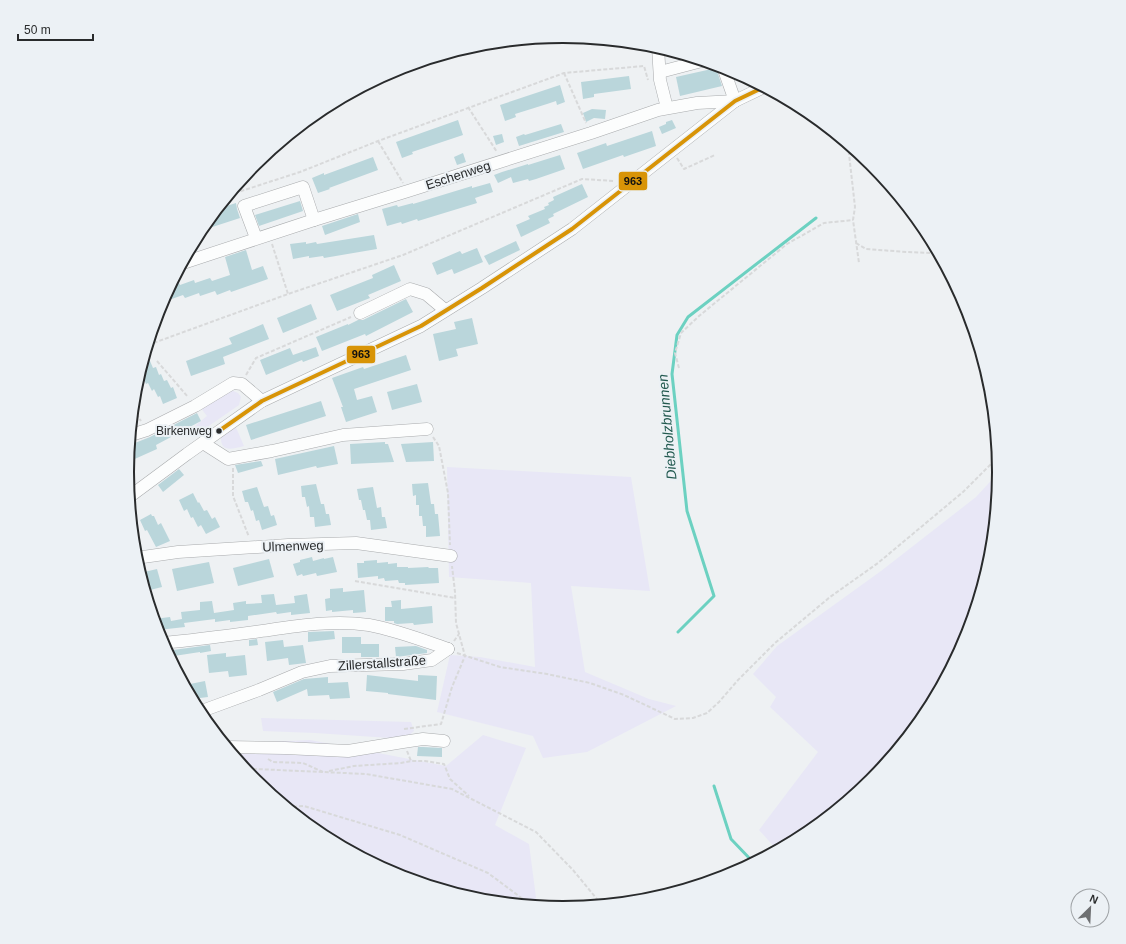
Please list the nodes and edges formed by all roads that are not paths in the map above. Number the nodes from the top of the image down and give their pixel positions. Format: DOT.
graph roads {
  1 [pos="659,54"];
  2 [pos="693,63"];
  3 [pos="660,72"];
  4 [pos="726,76"];
  5 [pos="758,90"];
  6 [pos="735,102"];
  7 [pos="667,108"];
  8 [pos="314,220"];
  9 [pos="256,238"];
  10 [pos="189,261"];
  11 [pos="445,310"];
  12 [pos="360,313"];
  13 [pos="262,400"];
  14 [pos="427,429"];
  15 [pos="136,433"];
  16 [pos="203,443"];
  17 [pos="135,493"];
  18 [pos="451,556"];
  19 [pos="142,557"];
  20 [pos="170,642"];
  21 [pos="206,710"];
  22 [pos="444,742"];
  23 [pos="235,748"];
  1 -- 3 [label="street"];
  2 -- 3 [label="street"];
  3 -- 7 [label="street"];
  4 -- 6 [label="street"];
  5 -- 6 [label="street"];
  6 -- 7 [label="street, Eschenweg"];
  6 -- 11 [label="street"];
  7 -- 8 [label="street, Eschenweg"];
  8 -- 9 [label="street, Eschenweg"];
  8 -- 9 [label="street"];
  9 -- 10 [label="street, Eschenweg"];
  11 -- 12 [label="street"];
  11 -- 13 [label="street"];
  13 -- 15 [label="street"];
  13 -- 16 [label="street"];
  14 -- 16 [label="street"];
  16 -- 17 [label="street"];
  18 -- 19 [label="street, Ulmenweg"];
  20 -- 21 [label="street, Zillerstallstraße"];
  22 -- 23 [label="street"];
}
